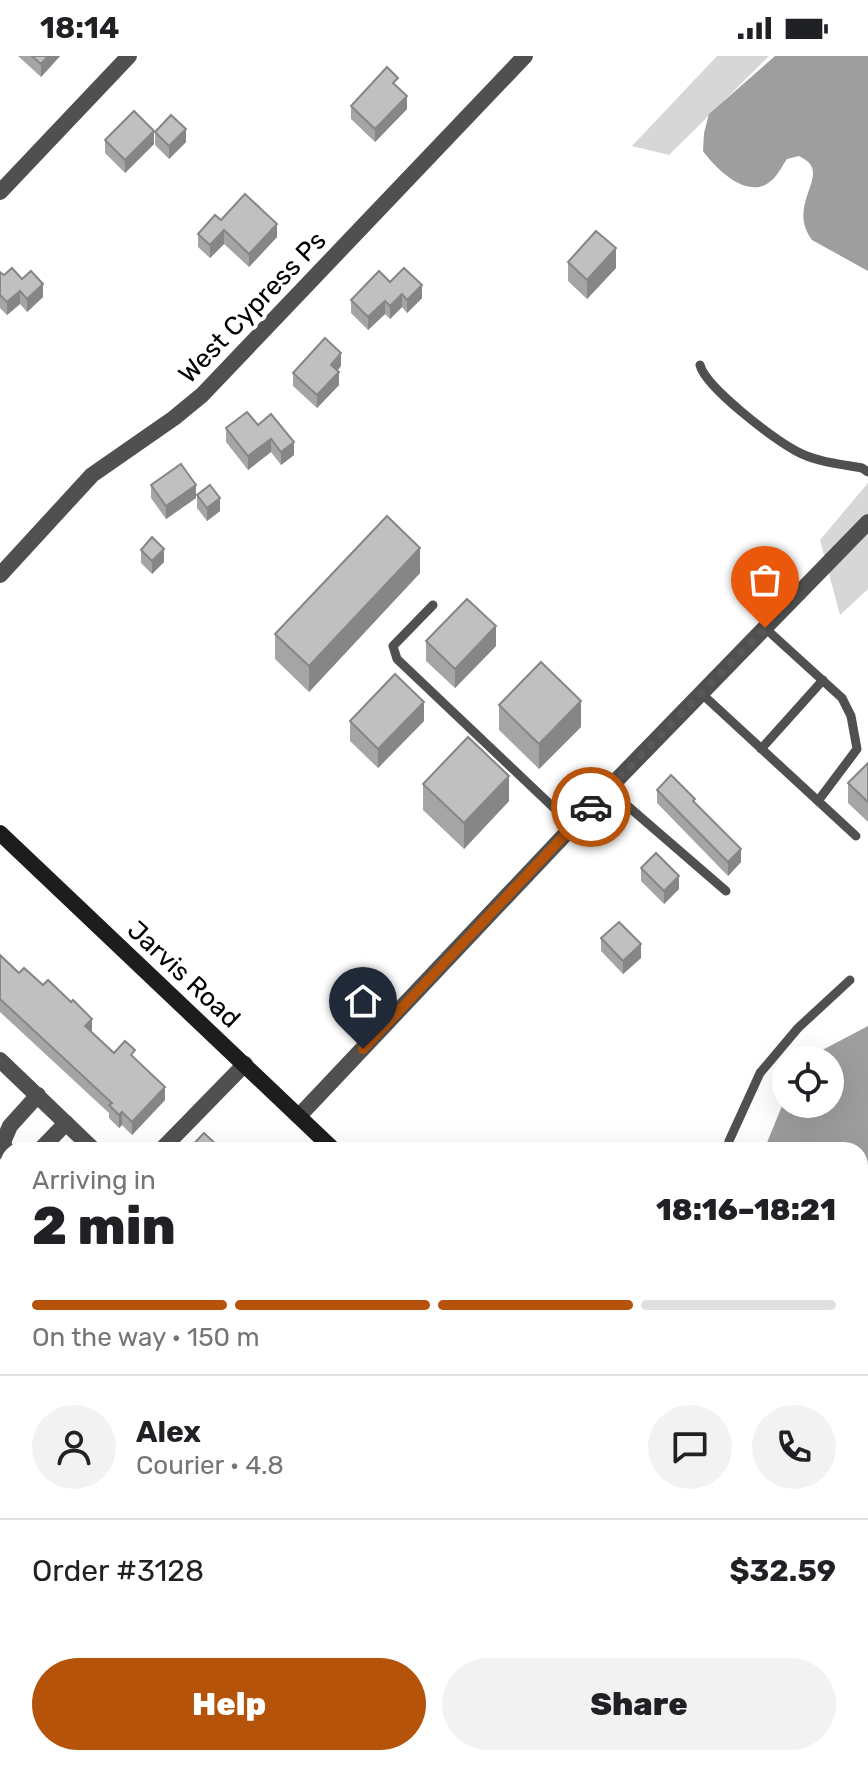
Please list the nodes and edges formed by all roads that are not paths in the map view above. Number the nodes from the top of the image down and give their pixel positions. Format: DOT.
graph roads {
  1 [pos="129,56"];
  2 [pos="525,56"];
  3 [pos="0,192"];
  4 [pos="700,365"];
  5 [pos="868,472"];
  6 [pos="868,522"];
  7 [pos="0,575"];
  8 [pos="433,605"];
  9 [pos="765,628"];
  10 [pos="823,680"];
  11 [pos="702,694"];
  12 [pos="761,749"];
  13 [pos="608,789"];
  14 [pos="818,801"];
  15 [pos="573,826"];
  16 [pos="0,833"];
  17 [pos="856,836"];
  18 [pos="726,891"];
  19 [pos="850,980"];
  20 [pos="0,1060"];
  21 [pos="245,1064"];
  22 [pos="38,1095"];
  23 [pos="299,1116"];
  24 [pos="66,1123"];
  25 [pos="3,1142"];
  26 [pos="48,1142"];
  27 [pos="86,1142"];
  28 [pos="169,1142"];
  29 [pos="326,1142"];
  30 [pos="729,1142"];
  1 -- 3 [label="street"];
  2 -- 7 [label="street, West Cypress Ps"];
  4 -- 5 [label="lane"];
  6 -- 9 [label="street"];
  8 -- 15 [label="lane"];
  9 -- 10 [label="lane"];
  9 -- 11 [label="street"];
  10 -- 12 [label="lane"];
  10 -- 14 [label="lane"];
  11 -- 12 [label="lane"];
  11 -- 13 [label="street"];
  12 -- 14 [label="lane"];
  13 -- 15 [label="street"];
  13 -- 18 [label="lane"];
  14 -- 17 [label="lane"];
  15 -- 23 [label="street"];
  16 -- 21 [label="street, Jarvis Road"];
  19 -- 30 [label="lane"];
  20 -- 22 [label="street"];
  21 -- 23 [label="street, Jarvis Road"];
  21 -- 28 [label="street"];
  22 -- 24 [label="street"];
  22 -- 25 [label="street"];
  23 -- 29 [label="street, Jarvis Road"];
  24 -- 26 [label="street"];
  24 -- 27 [label="street"];
}
